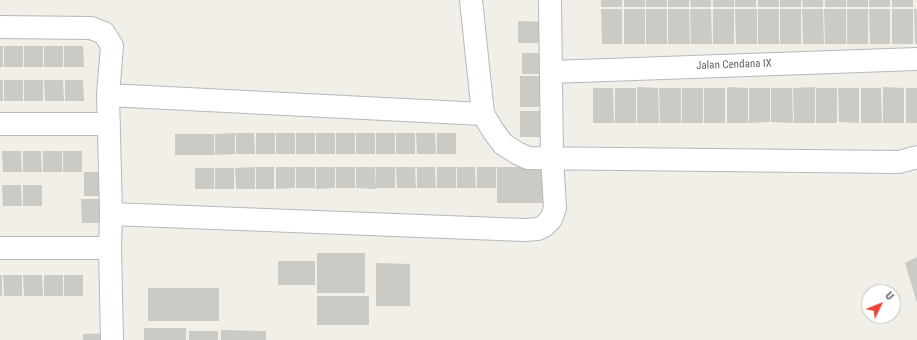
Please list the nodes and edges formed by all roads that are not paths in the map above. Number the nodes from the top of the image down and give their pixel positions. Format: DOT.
graph roads {
  1 [pos="471,0"];
  2 [pos="550,0"];
  3 [pos="0,26"];
  4 [pos="917,59"];
  5 [pos="551,72"];
  6 [pos="108,95"];
  7 [pos="483,114"];
  8 [pos="0,124"];
  9 [pos="109,124"];
  10 [pos="552,158"];
  11 [pos="917,158"];
  12 [pos="111,214"];
  13 [pos="0,248"];
  14 [pos="110,248"];
  15 [pos="112,340"];
  1 -- 7 [label="street"];
  2 -- 5 [label="street"];
  3 -- 6 [label="street"];
  4 -- 5 [label="street, Jalan Cendana IX"];
  5 -- 10 [label="street"];
  6 -- 7 [label="street"];
  6 -- 9 [label="street"];
  7 -- 10 [label="street"];
  8 -- 9 [label="street"];
  9 -- 12 [label="street"];
  10 -- 11 [label="street"];
  10 -- 12 [label="street"];
  12 -- 14 [label="street"];
  13 -- 14 [label="street"];
  14 -- 15 [label="street"];
}
